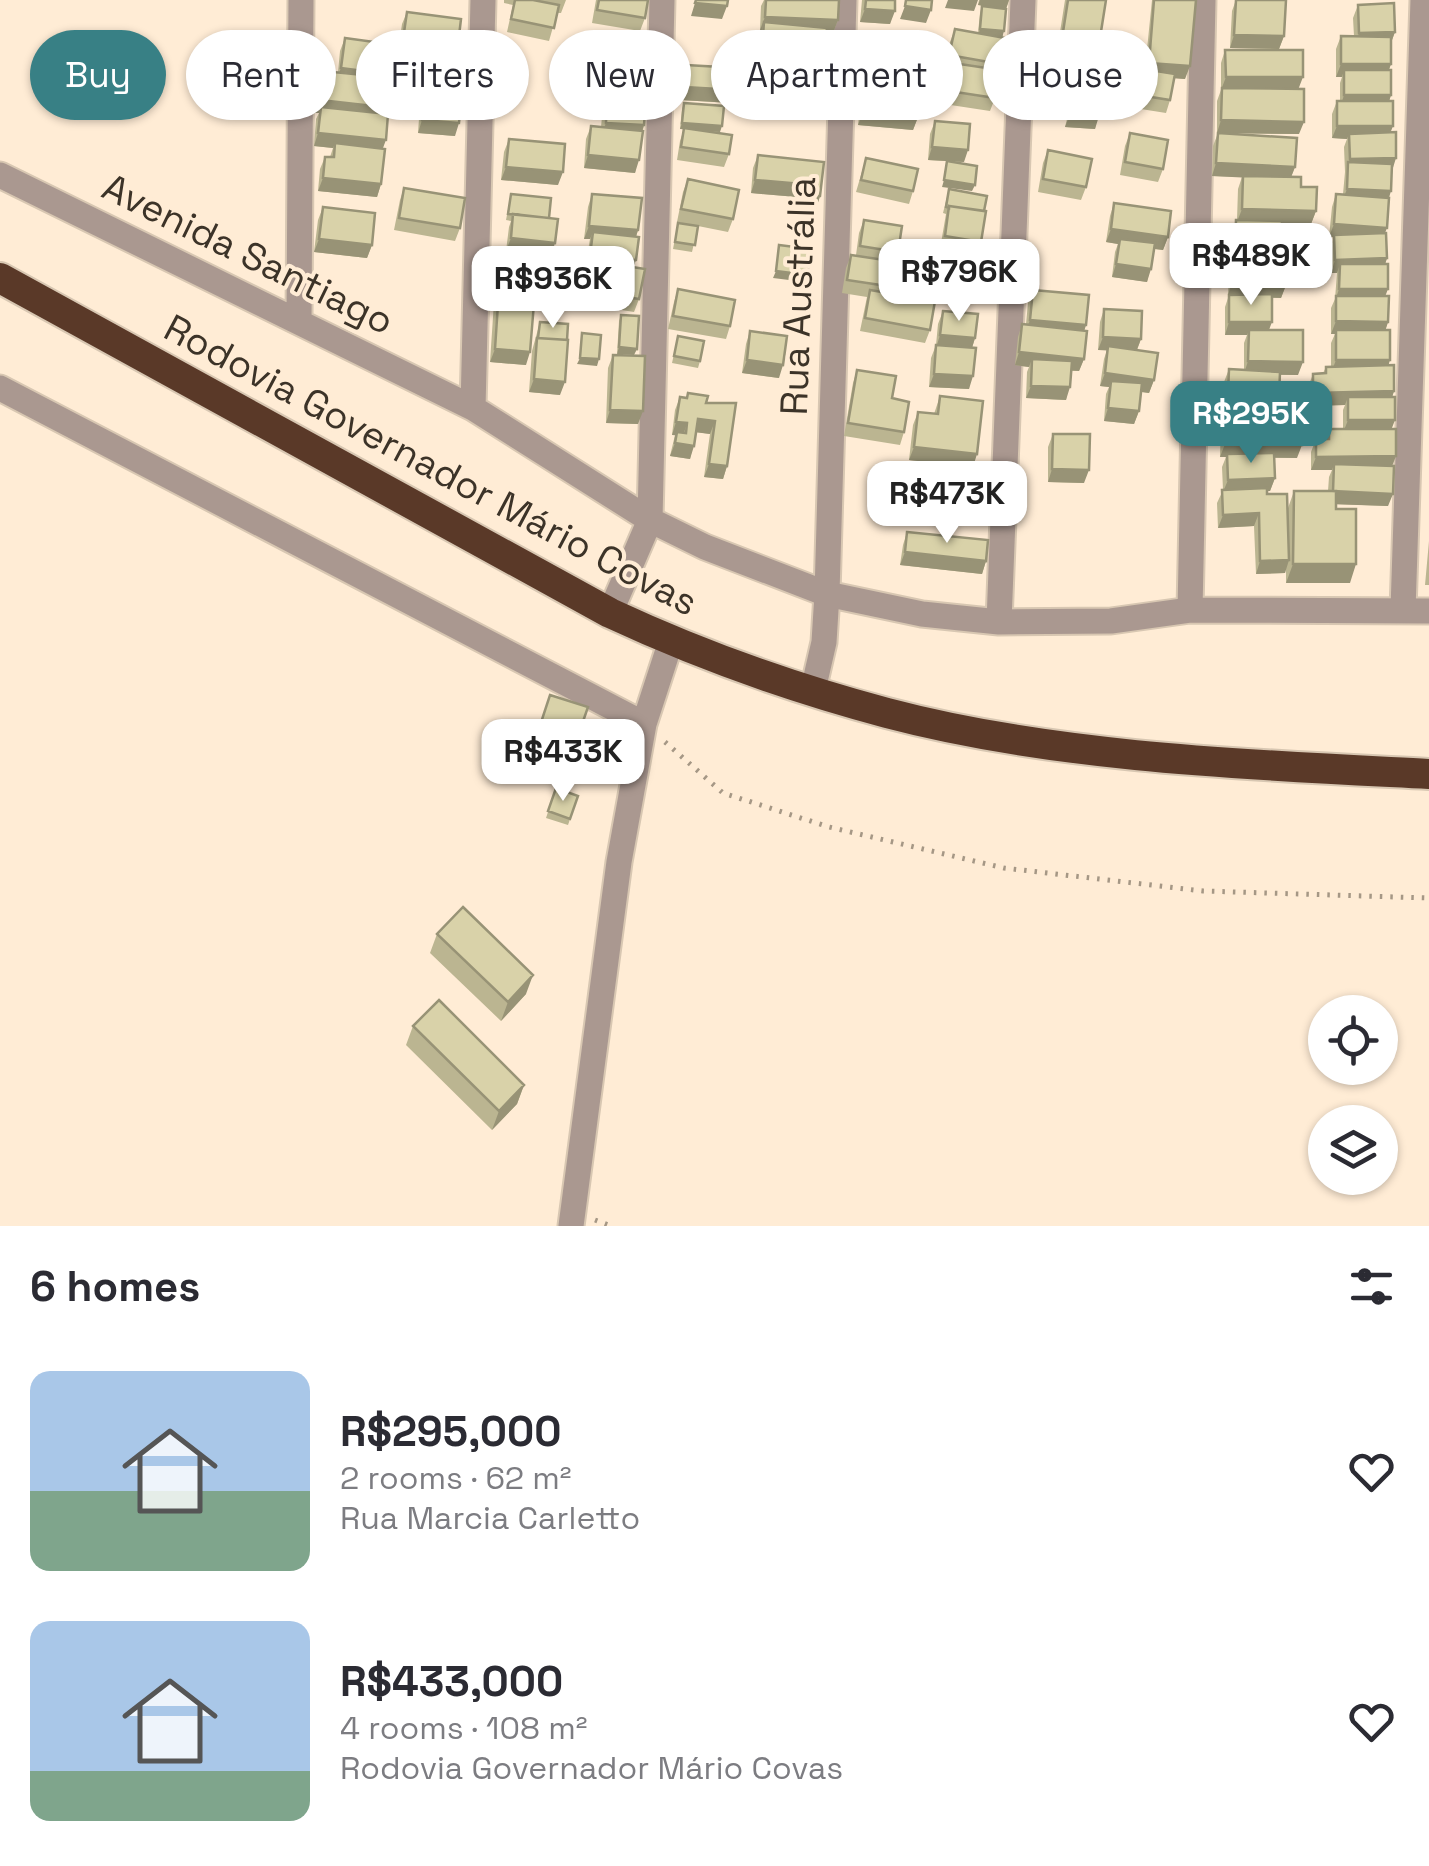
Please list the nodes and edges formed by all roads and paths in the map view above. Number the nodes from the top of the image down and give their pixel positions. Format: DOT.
graph roads {
  1 [pos="301,0"];
  2 [pos="484,0"];
  3 [pos="662,0"];
  4 [pos="844,0"];
  5 [pos="1023,0"];
  6 [pos="1203,0"];
  7 [pos="1422,0"];
  8 [pos="0,176"];
  9 [pos="0,278"];
  10 [pos="299,318"];
  11 [pos="0,388"];
  12 [pos="474,408"];
  13 [pos="650,520"];
  14 [pos="827,594"];
  15 [pos="1190,610"];
  16 [pos="1402,610"];
  17 [pos="610,612"];
  18 [pos="1429,612"];
  19 [pos="999,622"];
  20 [pos="671,641"];
  21 [pos="813,690"];
  22 [pos="644,724"];
  23 [pos="1429,774"];
  24 [pos="1429,898"];
  25 [pos="571,1226"];
  1 -- 10 [label="street"];
  2 -- 12 [label="street"];
  3 -- 13 [label="street"];
  4 -- 14 [label="street, Rua Austrália"];
  5 -- 19 [label="street"];
  6 -- 15 [label="street"];
  7 -- 16 [label="street"];
  8 -- 10 [label="street, Avenida Santiago"];
  9 -- 17 [label="highway, Rodovia Governador Mário Covas"];
  10 -- 12 [label="street, Avenida Santiago"];
  11 -- 22 [label="street"];
  12 -- 13 [label="street, Avenida Santiago"];
  13 -- 14 [label="street, Avenida Santiago"];
  13 -- 17 [label="street"];
  14 -- 19 [label="street, Avenida Santiago"];
  14 -- 21 [label="street, Rua Austrália"];
  15 -- 16 [label="street, Avenida Santiago"];
  15 -- 19 [label="street, Avenida Santiago"];
  16 -- 18 [label="street, Avenida Santiago"];
  17 -- 20 [label="highway, Rodovia Governador Mário Covas"];
  20 -- 21 [label="highway, Rodovia Governador Mário Covas"];
  20 -- 22 [label="street"];
  21 -- 23 [label="highway, Rodovia Governador Mário Covas"];
  22 -- 24 [label="path"];
  22 -- 25 [label="street"];
}
